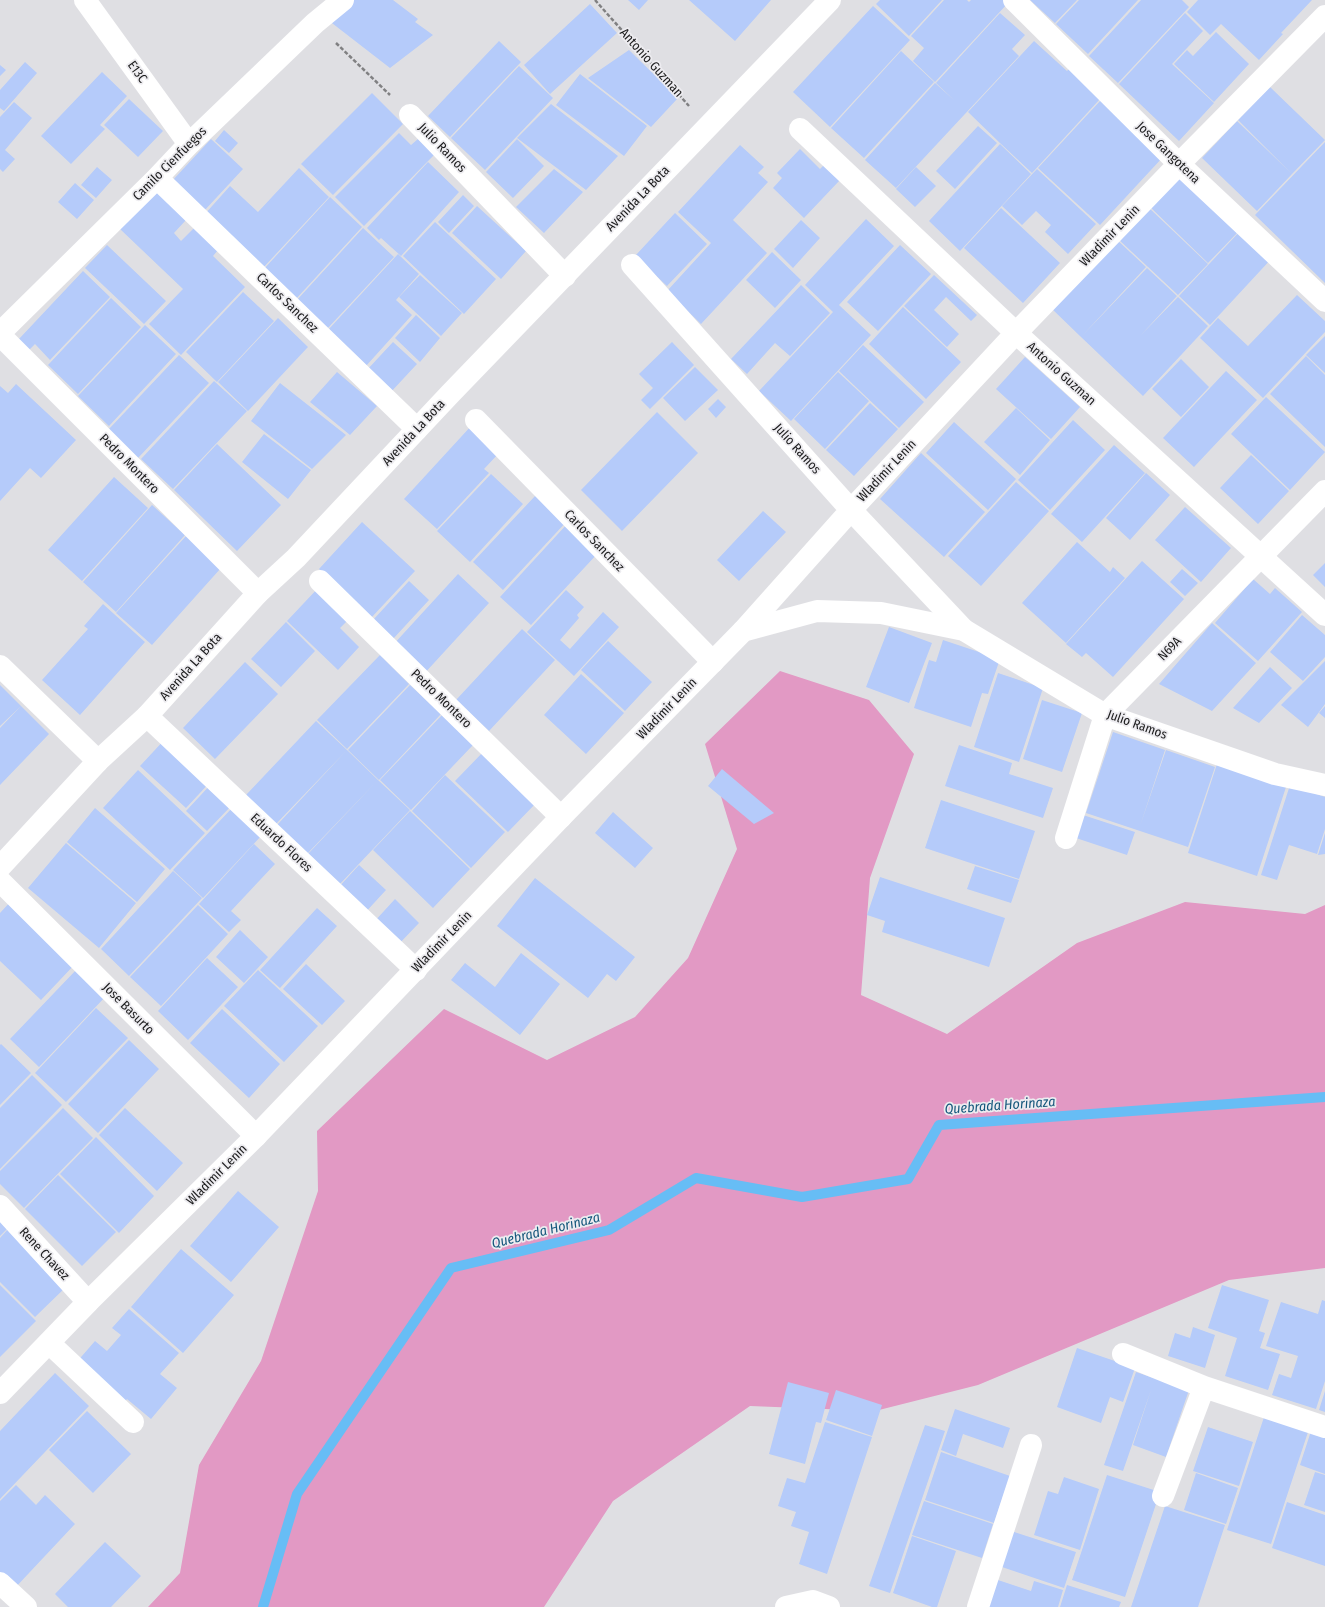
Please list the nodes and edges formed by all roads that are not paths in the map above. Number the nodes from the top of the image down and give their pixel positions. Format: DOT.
graph roads {
  1 [pos="85,0"];
  2 [pos="343,0"];
  3 [pos="830,0"];
  4 [pos="1014,0"];
  5 [pos="1325,16"];
  6 [pos="410,115"];
  7 [pos="800,129"];
  8 [pos="190,144"];
  9 [pos="1178,164"];
  10 [pos="157,178"];
  11 [pos="632,265"];
  12 [pos="565,276"];
  13 [pos="1325,301"];
  14 [pos="1016,333"];
  15 [pos="0,334"];
  16 [pos="476,420"];
  17 [pos="417,429"];
  18 [pos="1325,491"];
  19 [pos="851,510"];
  20 [pos="1260,556"];
  21 [pos="320,581"];
  22 [pos="258,593"];
  23 [pos="1325,615"];
  24 [pos="964,630"];
  25 [pos="743,631"];
  26 [pos="713,662"];
  27 [pos="0,666"];
  28 [pos="1105,715"];
  29 [pos="147,716"];
  30 [pos="98,761"];
  31 [pos="1325,785"];
  32 [pos="561,817"];
  33 [pos="1066,838"];
  34 [pos="0,867"];
  35 [pos="0,881"];
  36 [pos="416,970"];
  37 [pos="256,1136"];
  38 [pos="0,1206"];
  39 [pos="88,1302"];
  40 [pos="49,1343"];
  41 [pos="1123,1354"];
  42 [pos="1204,1387"];
  43 [pos="0,1393"];
  44 [pos="134,1422"];
  45 [pos="1325,1428"];
  46 [pos="1031,1445"];
  47 [pos="1164,1496"];
  48 [pos="0,1583"];
  49 [pos="26,1607"];
  50 [pos="786,1607"];
  51 [pos="829,1607"];
  52 [pos="978,1607"];
  1 -- 8 [label="street, E13C"];
  2 -- 8 [label="street, Camilo Cienfuegos"];
  3 -- 12 [label="street, Avenida La Bota"];
  4 -- 9 [label="street, Jose Gangotena"];
  5 -- 9 [label="street, Wladimir Lenin"];
  6 -- 12 [label="street, Julio Ramos"];
  7 -- 14 [label="street, Antonio Guzman"];
  8 -- 10 [label="street, Camilo Cienfuegos"];
  9 -- 13 [label="street, Jose Gangotena"];
  9 -- 14 [label="street, Wladimir Lenin"];
  10 -- 15 [label="street, Camilo Cienfuegos"];
  10 -- 17 [label="street, Carlos Sanchez"];
  11 -- 19 [label="street, Julio Ramos"];
  12 -- 17 [label="street, Avenida La Bota"];
  14 -- 19 [label="street, Wladimir Lenin"];
  14 -- 20 [label="street, Antonio Guzman"];
  15 -- 22 [label="street, Pedro Montero"];
  16 -- 26 [label="street, Carlos Sanchez"];
  17 -- 22 [label="street, Avenida La Bota"];
  18 -- 20 [label="street, N69A"];
  19 -- 24 [label="street, Julio Ramos"];
  19 -- 25 [label="street, Wladimir Lenin"];
  20 -- 23 [label="street, Antonio Guzman"];
  20 -- 28 [label="street, N69A"];
  21 -- 32 [label="street, Pedro Montero"];
  22 -- 29 [label="street, Avenida La Bota"];
  24 -- 25 [label="street, Julio Ramos"];
  24 -- 28 [label="street, Julio Ramos"];
  25 -- 26 [label="street, Wladimir Lenin"];
  26 -- 32 [label="street, Wladimir Lenin"];
  27 -- 30 [label="street"];
  28 -- 31 [label="street, Julio Ramos"];
  28 -- 33 [label="street, N69A"];
  29 -- 30 [label="street, Avenida La Bota"];
  29 -- 36 [label="street, Eduardo Flores"];
  30 -- 34 [label="street, Avenida La Bota"];
  32 -- 36 [label="street, Wladimir Lenin"];
  35 -- 37 [label="street, Jose Basurto"];
  36 -- 37 [label="street, Wladimir Lenin"];
  37 -- 39 [label="street, Wladimir Lenin"];
  38 -- 39 [label="street, Rene Chavez"];
  39 -- 40 [label="street, Wladimir Lenin"];
  40 -- 43 [label="street, Wladimir Lenin"];
  40 -- 44 [label="street"];
  41 -- 42 [label="street"];
  42 -- 45 [label="street"];
  42 -- 47 [label="street"];
  46 -- 52 [label="street"];
  48 -- 49 [label="street"];
  50 -- 51 [label="street"];
}
